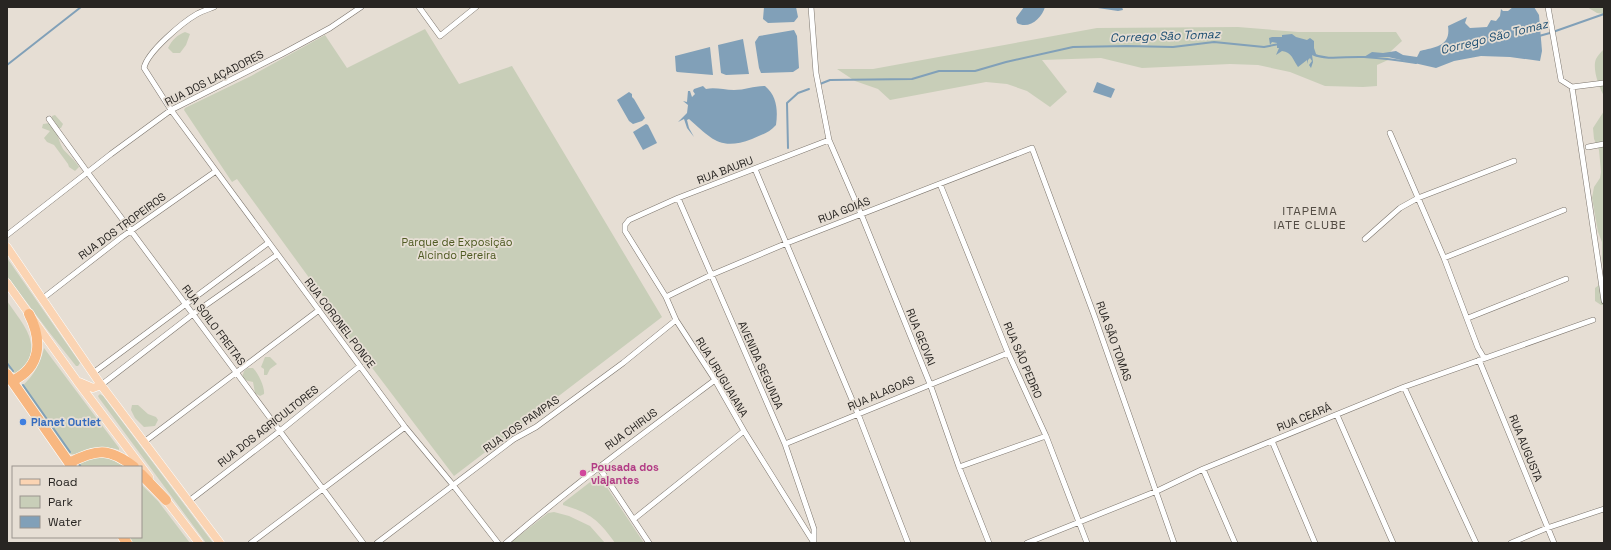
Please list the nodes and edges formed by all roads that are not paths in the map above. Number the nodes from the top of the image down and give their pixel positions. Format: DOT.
graph roads {
  1 [pos="214,7"];
  2 [pos="361,7"];
  3 [pos="419,7"];
  4 [pos="476,7"];
  5 [pos="810,7"];
  6 [pos="1548,7"];
  7 [pos="1604,83"];
  8 [pos="1572,87"];
  9 [pos="171,110"];
  10 [pos="49,119"];
  11 [pos="1390,133"];
  12 [pos="828,140"];
  13 [pos="1604,144"];
  14 [pos="1588,147"];
  15 [pos="1032,148"];
  16 [pos="1514,162"];
  17 [pos="755,168"];
  18 [pos="216,171"];
  19 [pos="88,173"];
  20 [pos="940,184"];
  21 [pos="678,198"];
  22 [pos="1418,198"];
  23 [pos="1564,210"];
  24 [pos="861,214"];
  25 [pos="629,220"];
  26 [pos="131,231"];
  27 [pos="7,235"];
  28 [pos="1365,239"];
  29 [pos="268,243"];
  30 [pos="787,243"];
  31 [pos="7,247"];
  32 [pos="277,255"];
  33 [pos="1444,258"];
  34 [pos="711,275"];
  35 [pos="1566,279"];
  36 [pos="7,283"];
  37 [pos="42,298"];
  38 [pos="666,298"];
  39 [pos="1604,301"];
  40 [pos="186,304"];
  41 [pos="319,310"];
  42 [pos="29,314"];
  43 [pos="193,314"];
  44 [pos="1468,318"];
  45 [pos="676,320"];
  46 [pos="1593,320"];
  47 [pos="1008,353"];
  48 [pos="1482,359"];
  49 [pos="360,366"];
  50 [pos="236,372"];
  51 [pos="93,373"];
  52 [pos="10,377"];
  53 [pos="715,380"];
  54 [pos="77,381"];
  55 [pos="930,384"];
  56 [pos="101,385"];
  57 [pos="1404,387"];
  58 [pos="858,414"];
  59 [pos="1337,415"];
  60 [pos="405,427"];
  61 [pos="280,431"];
  62 [pos="744,431"];
  63 [pos="1046,436"];
  64 [pos="144,442"];
  65 [pos="1272,442"];
  66 [pos="785,444"];
  67 [pos="70,465"];
  68 [pos="133,466"];
  69 [pos="141,466"];
  70 [pos="598,466"];
  71 [pos="959,467"];
  72 [pos="142,468"];
  73 [pos="1203,469"];
  74 [pos="142,475"];
  75 [pos="453,485"];
  76 [pos="324,490"];
  77 [pos="1157,491"];
  78 [pos="166,500"];
  79 [pos="189,501"];
  80 [pos="1604,509"];
  81 [pos="634,519"];
  82 [pos="1078,521"];
  83 [pos="1548,528"];
  84 [pos="814,542"];
  85 [pos="199,543"];
  86 [pos="220,543"];
  87 [pos="252,543"];
  88 [pos="363,543"];
  89 [pos="377,543"];
  90 [pos="498,543"];
  91 [pos="506,543"];
  92 [pos="649,543"];
  93 [pos="908,543"];
  94 [pos="989,543"];
  95 [pos="1027,543"];
  96 [pos="1087,543"];
  97 [pos="1174,543"];
  98 [pos="1235,543"];
  99 [pos="1315,543"];
  100 [pos="1393,543"];
  101 [pos="1476,543"];
  102 [pos="1511,543"];
  103 [pos="1554,543"];
  1 -- 9 [label="street, RUA CORONEL PONCE"];
  2 -- 9 [label="street, RUA DOS LAÇADORES"];
  3 -- 4 [label="street"];
  5 -- 12 [label="street, RUA GEOVAI"];
  6 -- 8 [label="street"];
  7 -- 8 [label="street"];
  8 -- 39 [label="street"];
  9 -- 18 [label="street, RUA CORONEL PONCE"];
  9 -- 19 [label="street, RUA DOS LAÇADORES"];
  10 -- 19 [label="street, RUA SOILO FREITAS"];
  11 -- 22 [label="street, RUA AUGUSTA"];
  12 -- 17 [label="street, RUA BAURU"];
  12 -- 24 [label="street, RUA GEOVAI"];
  13 -- 14 [label="street"];
  15 -- 20 [label="street, RUA GOIÁS"];
  15 -- 77 [label="street, RUA SÃO TOMAS"];
  16 -- 22 [label="street"];
  17 -- 21 [label="street, RUA BAURU"];
  17 -- 30 [label="street"];
  18 -- 26 [label="street, RUA DOS TROPEIROS"];
  18 -- 29 [label="street, RUA CORONEL PONCE"];
  19 -- 26 [label="street, RUA SOILO FREITAS"];
  19 -- 27 [label="street, RUA DOS LAÇADORES"];
  20 -- 24 [label="street, RUA GOIÁS"];
  20 -- 47 [label="street, RUA SÃO PEDRO"];
  21 -- 25 [label="street, RUA BAURU"];
  21 -- 34 [label="street, AVENIDA SEGUNDA"];
  22 -- 28 [label="street"];
  22 -- 33 [label="street, RUA AUGUSTA"];
  23 -- 33 [label="street"];
  24 -- 30 [label="street, RUA GOIÁS"];
  24 -- 55 [label="street, RUA GEOVAI"];
  25 -- 38 [label="street, RUA URUGUAIANA"];
  26 -- 37 [label="street, RUA DOS TROPEIROS"];
  26 -- 40 [label="street, RUA SOILO FREITAS"];
  29 -- 32 [label="street, RUA CORONEL PONCE"];
  29 -- 40 [label="street"];
  30 -- 34 [label="street, RUA GOIÁS"];
  30 -- 58 [label="street"];
  31 -- 37 [label="main road"];
  32 -- 41 [label="street, RUA CORONEL PONCE"];
  32 -- 43 [label="street"];
  33 -- 44 [label="street, RUA AUGUSTA"];
  34 -- 38 [label="street, RUA GOIÁS"];
  34 -- 66 [label="street, AVENIDA SEGUNDA"];
  35 -- 44 [label="street"];
  36 -- 42 [label="main road"];
  37 -- 51 [label="main road"];
  38 -- 45 [label="street, RUA URUGUAIANA"];
  40 -- 43 [label="street, RUA SOILO FREITAS"];
  40 -- 51 [label="street"];
  41 -- 49 [label="street, RUA CORONEL PONCE"];
  41 -- 50 [label="street"];
  42 -- 52 [label="highway"];
  42 -- 54 [label="main road"];
  43 -- 50 [label="street, RUA SOILO FREITAS"];
  43 -- 56 [label="street"];
  44 -- 48 [label="street, RUA AUGUSTA"];
  45 -- 53 [label="street, RUA URUGUAIANA"];
  45 -- 75 [label="street, RUA DOS PAMPAS"];
  46 -- 48 [label="street, RUA CEARÁ"];
  47 -- 55 [label="street, RUA ALAGOAS"];
  47 -- 63 [label="street, RUA SÃO PEDRO"];
  48 -- 57 [label="street, RUA CEARÁ"];
  48 -- 83 [label="street, RUA AUGUSTA"];
  49 -- 60 [label="street, RUA CORONEL PONCE"];
  49 -- 61 [label="street, RUA DOS AGRICULTORES"];
  50 -- 61 [label="street, RUA SOILO FREITAS"];
  50 -- 64 [label="street"];
  51 -- 56 [label="main road"];
  52 -- 67 [label="highway"];
  53 -- 62 [label="street, RUA URUGUAIANA"];
  53 -- 70 [label="street, RUA CHIRUS"];
  54 -- 56 [label="main road"];
  54 -- 69 [label="main road"];
  55 -- 58 [label="street, RUA ALAGOAS"];
  55 -- 71 [label="street, RUA GEOVAI"];
  56 -- 64 [label="main road"];
  57 -- 59 [label="street, RUA CEARÁ"];
  57 -- 101 [label="street"];
  58 -- 66 [label="street, RUA ALAGOAS"];
  58 -- 93 [label="street"];
  59 -- 65 [label="street, RUA CEARÁ"];
  59 -- 100 [label="street"];
  60 -- 75 [label="street, RUA CORONEL PONCE"];
  60 -- 76 [label="street"];
  61 -- 76 [label="street, RUA SOILO FREITAS"];
  61 -- 79 [label="street, RUA DOS AGRICULTORES"];
  62 -- 81 [label="street"];
  62 -- 84 [label="street, RUA URUGUAIANA"];
  63 -- 71 [label="street"];
  63 -- 82 [label="street, RUA SÃO PEDRO"];
  64 -- 79 [label="main road"];
  65 -- 73 [label="street, RUA CEARÁ"];
  65 -- 99 [label="street"];
  66 -- 84 [label="street, AVENIDA SEGUNDA"];
  67 -- 68 [label="highway"];
  70 -- 81 [label="street"];
  70 -- 91 [label="street, RUA CHIRUS"];
  71 -- 94 [label="street, RUA GEOVAI"];
  72 -- 78 [label="main road"];
  73 -- 77 [label="street, RUA CEARÁ"];
  73 -- 98 [label="street"];
  74 -- 78 [label="highway"];
  75 -- 89 [label="street, RUA DOS PAMPAS"];
  75 -- 90 [label="street, RUA CORONEL PONCE"];
  76 -- 87 [label="street"];
  76 -- 88 [label="street, RUA SOILO FREITAS"];
  77 -- 82 [label="street, RUA CEARÁ"];
  77 -- 97 [label="street, RUA SÃO TOMAS"];
  78 -- 85 [label="main road"];
  79 -- 86 [label="main road"];
  80 -- 83 [label="street"];
  81 -- 92 [label="street"];
  82 -- 95 [label="street, RUA CEARÁ"];
  82 -- 96 [label="street, RUA SÃO PEDRO"];
  83 -- 102 [label="street"];
  83 -- 103 [label="street, RUA AUGUSTA"];
}
